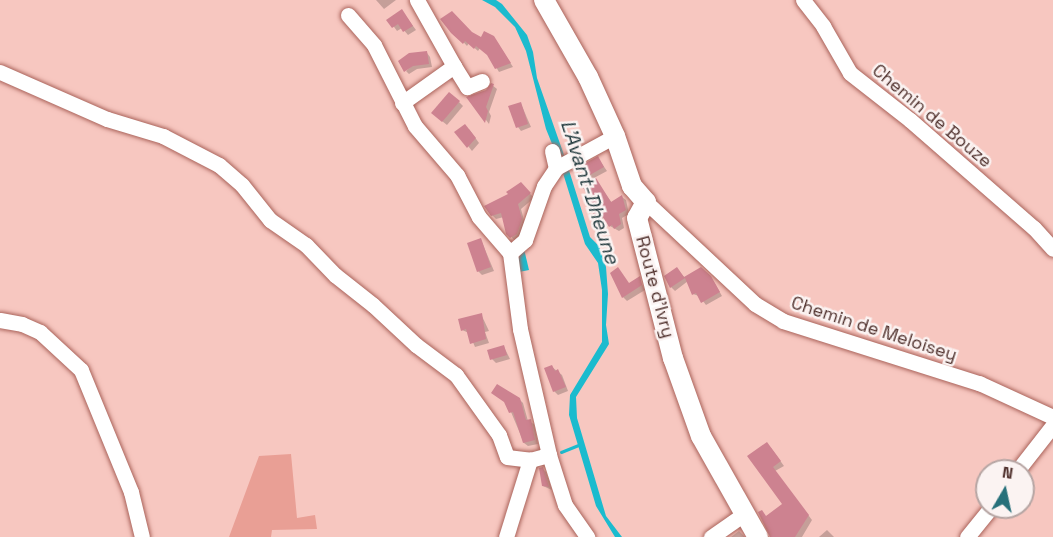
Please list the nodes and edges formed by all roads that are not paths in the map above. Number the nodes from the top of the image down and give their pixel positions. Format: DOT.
graph roads {
  1 [pos="417,0"];
  2 [pos="544,0"];
  3 [pos="803,0"];
  4 [pos="348,15"];
  5 [pos="454,66"];
  6 [pos="0,72"];
  7 [pos="482,81"];
  8 [pos="402,103"];
  9 [pos="615,136"];
  10 [pos="552,151"];
  11 [pos="561,165"];
  12 [pos="646,202"];
  13 [pos="1053,249"];
  14 [pos="510,253"];
  15 [pos="0,320"];
  16 [pos="1053,417"];
  17 [pos="1053,425"];
  18 [pos="549,455"];
  19 [pos="1026,459"];
  20 [pos="530,460"];
  21 [pos="744,514"];
  22 [pos="981,519"];
  23 [pos="142,537"];
  24 [pos="506,537"];
  25 [pos="587,537"];
  26 [pos="711,537"];
  27 [pos="758,537"];
  28 [pos="967,537"];
  1 -- 5 [label="street"];
  2 -- 9 [label="main road"];
  3 -- 13 [label="street, Chemin de Bouze"];
  4 -- 8 [label="street"];
  5 -- 7 [label="street"];
  5 -- 8 [label="street"];
  6 -- 20 [label="street"];
  8 -- 14 [label="street"];
  9 -- 11 [label="street"];
  9 -- 12 [label="main road"];
  10 -- 11 [label="street"];
  11 -- 14 [label="street"];
  12 -- 16 [label="street, Chemin de Meloisey"];
  12 -- 21 [label="main road, Route d'Ivry"];
  14 -- 18 [label="street"];
  15 -- 23 [label="street"];
  17 -- 19 [label="street"];
  18 -- 20 [label="street"];
  18 -- 25 [label="street"];
  20 -- 24 [label="street"];
  21 -- 26 [label="street"];
  21 -- 27 [label="main road, Route d'Ivry"];
  22 -- 28 [label="street"];
}
